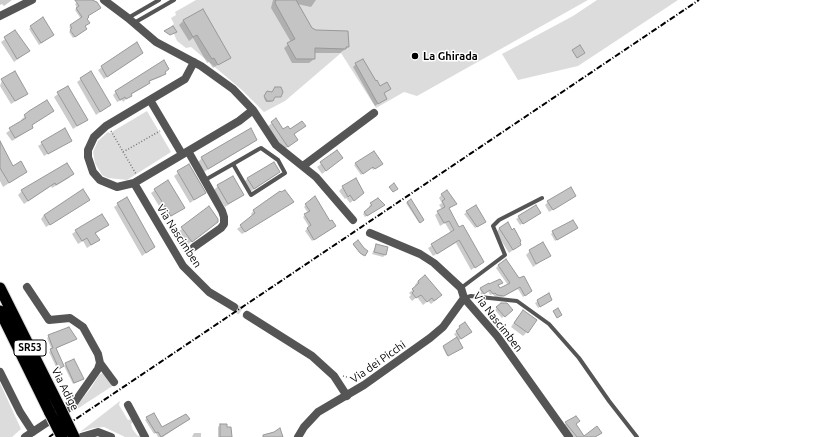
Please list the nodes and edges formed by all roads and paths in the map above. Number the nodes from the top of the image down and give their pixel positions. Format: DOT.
graph roads {
  1 [pos="32,0"];
  2 [pos="104,0"];
  3 [pos="159,0"];
  4 [pos="174,0"];
  5 [pos="0,16"];
  6 [pos="131,20"];
  7 [pos="194,62"];
  8 [pos="150,100"];
  9 [pos="253,110"];
  10 [pos="374,113"];
  11 [pos="111,131"];
  12 [pos="160,131"];
  13 [pos="124,152"];
  14 [pos="185,152"];
  15 [pos="233,164"];
  16 [pos="303,166"];
  17 [pos="136,174"];
  18 [pos="205,180"];
  19 [pos="134,183"];
  20 [pos="542,198"];
  21 [pos="353,220"];
  22 [pos="370,234"];
  23 [pos="194,248"];
  24 [pos="27,287"];
  25 [pos="0,288"];
  26 [pos="461,288"];
  27 [pos="464,298"];
  28 [pos="234,307"];
  29 [pos="0,311"];
  30 [pos="247,315"];
  31 [pos="100,363"];
  32 [pos="0,372"];
  33 [pos="114,382"];
  34 [pos="347,396"];
  35 [pos="128,405"];
  36 [pos="55,410"];
  37 [pos="33,432"];
  38 [pos="25,437"];
  39 [pos="62,437"];
  40 [pos="74,437"];
  41 [pos="81,437"];
  42 [pos="111,437"];
  43 [pos="145,437"];
  44 [pos="298,437"];
  45 [pos="569,437"];
  46 [pos="637,437"];
  1 -- 5 [label="street"];
  2 -- 6 [label="street"];
  3 -- 6 [label="lane"];
  4 -- 6 [label="lane"];
  6 -- 7 [label="street"];
  7 -- 8 [label="street"];
  7 -- 9 [label="street"];
  8 -- 14 [label="street, Via Nascimben"];
  8 -- 19 [label="street"];
  9 -- 14 [label="street"];
  9 -- 16 [label="street"];
  10 -- 16 [label="street"];
  11 -- 13 [label="path"];
  12 -- 13 [label="path"];
  13 -- 17 [label="path"];
  14 -- 18 [label="street, Via Nascimben"];
  14 -- 19 [label="street"];
  15 -- 15 [label="lane"];
  15 -- 18 [label="lane"];
  16 -- 21 [label="street"];
  18 -- 23 [label="street, Via Nascimben"];
  19 -- 28 [label="street, Via Nascimben"];
  20 -- 26 [label="lane"];
  22 -- 26 [label="street, Via Nascimben"];
  24 -- 31 [label="street"];
  25 -- 36 [label="highway, Via Adige / SR53"];
  26 -- 27 [label="street, Via Nascimben"];
  27 -- 34 [label="street, Via dei Picchi"];
  27 -- 45 [label="street, Via Nascimben"];
  27 -- 46 [label="lane"];
  29 -- 36 [label="highway, Via Adige / SR53"];
  30 -- 34 [label="street"];
  31 -- 33 [label="street"];
  31 -- 37 [label="street"];
  32 -- 37 [label="street"];
  34 -- 44 [label="street, Via dei Picchi"];
  35 -- 43 [label="street"];
  36 -- 39 [label="highway, Via Adige / SR53, bridge"];
  36 -- 40 [label="highway, Via Adige / SR53, bridge"];
  37 -- 38 [label="street"];
  41 -- 42 [label="street"];
}
